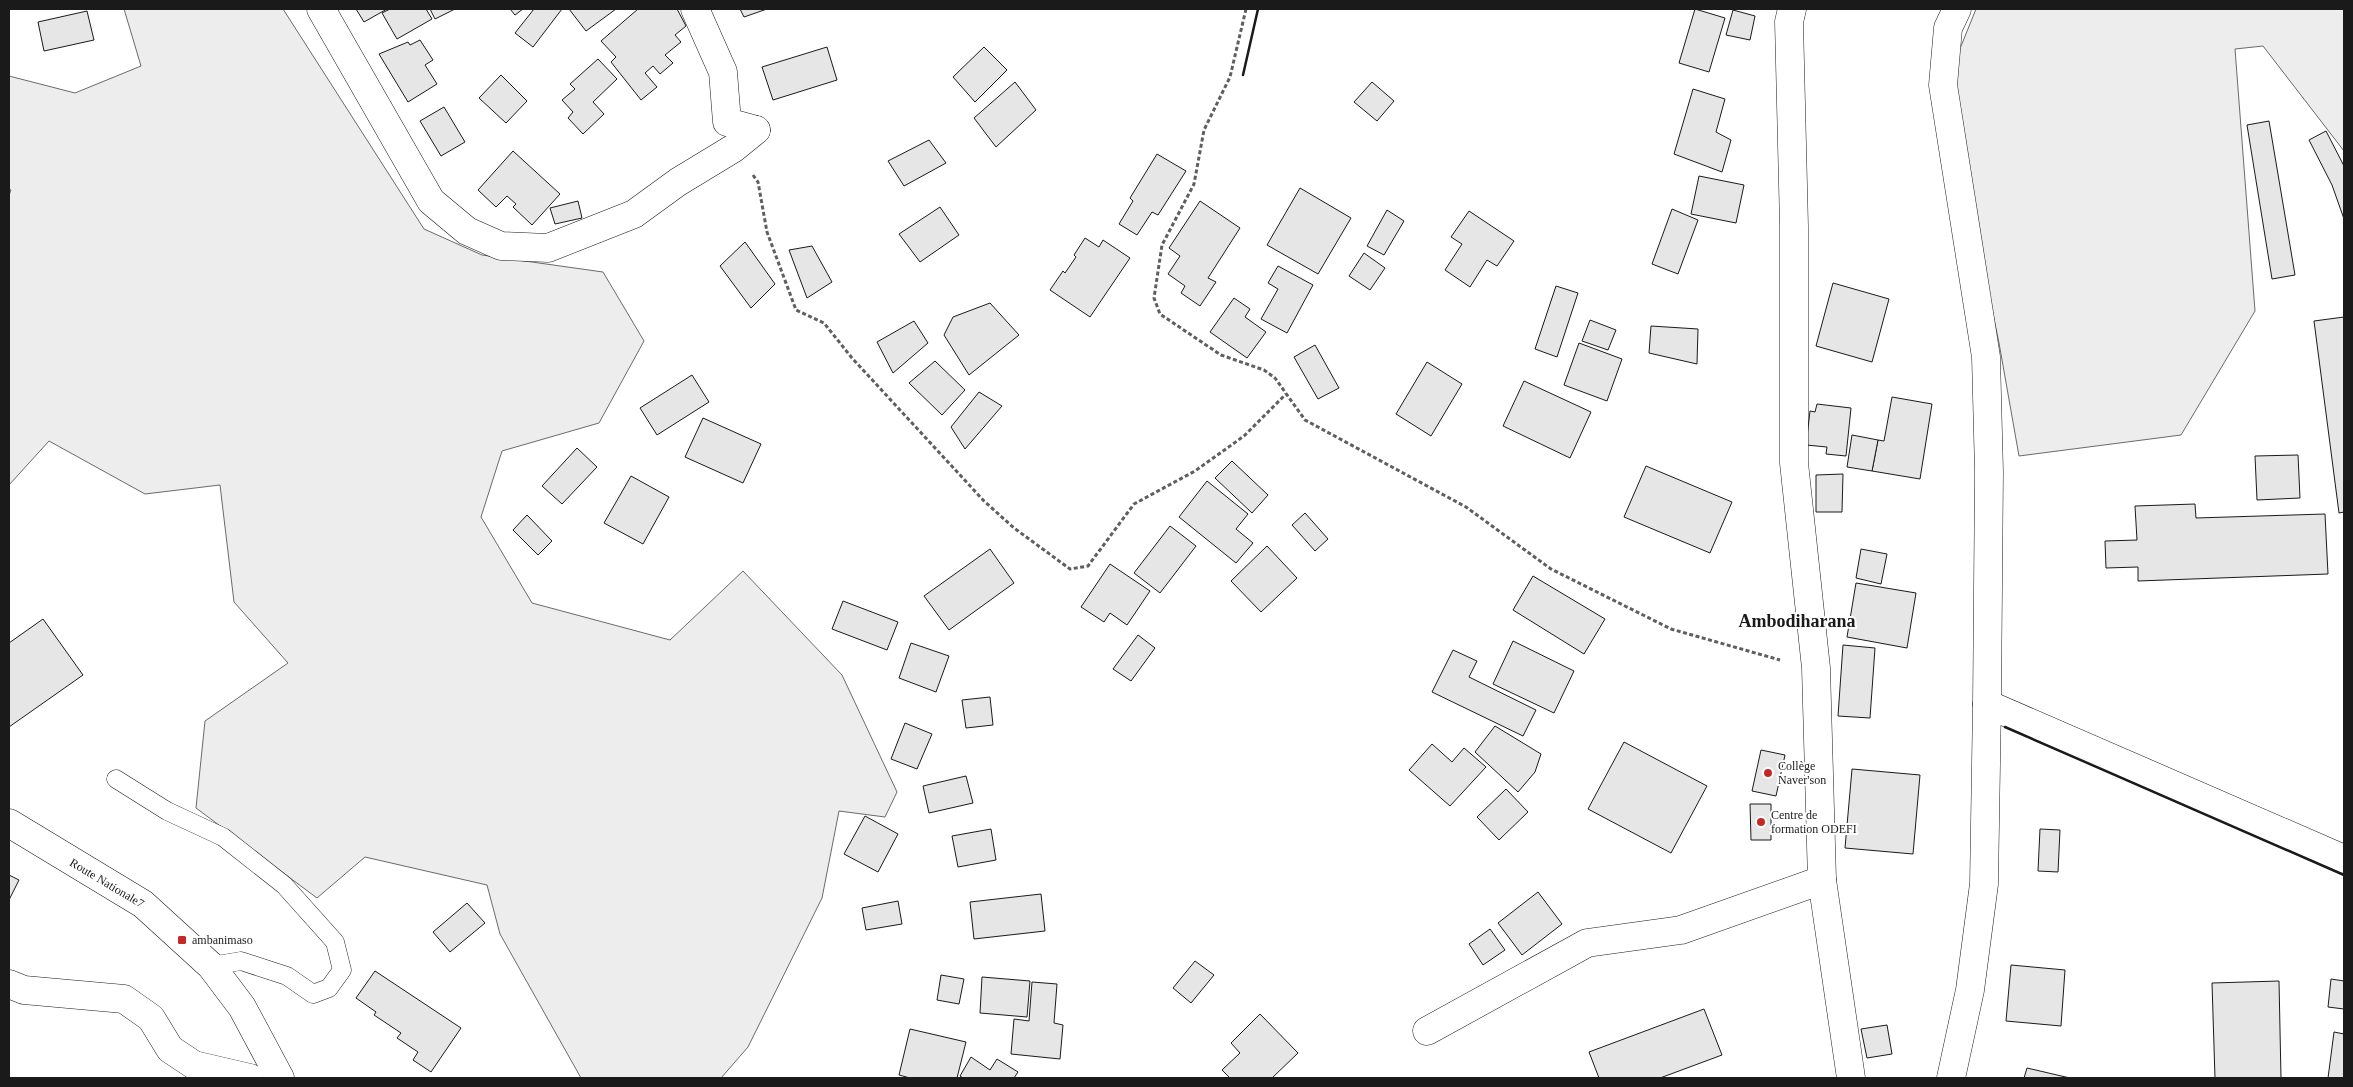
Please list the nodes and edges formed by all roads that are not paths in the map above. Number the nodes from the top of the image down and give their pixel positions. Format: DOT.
graph roads {
  1 [pos="321,9"];
  2 [pos="695,9"];
  3 [pos="1792,9"];
  4 [pos="1957,9"];
  5 [pos="1987,704"];
  6 [pos="116,778"];
  7 [pos="9,823"];
  8 [pos="2344,859"];
  9 [pos="1822,880"];
  10 [pos="211,966"];
  11 [pos="9,984"];
  12 [pos="1427,1032"];
  13 [pos="250,1078"];
  14 [pos="280,1078"];
  15 [pos="1851,1078"];
  16 [pos="1951,1078"];
  1 -- 2 [label="street"];
  3 -- 9 [label="street"];
  4 -- 5 [label="street"];
  5 -- 8 [label="street"];
  5 -- 16 [label="street"];
  6 -- 10 [label="lane"];
  7 -- 10 [label="street, Route Nationale7"];
  9 -- 12 [label="street"];
  9 -- 15 [label="street"];
  10 -- 14 [label="street, Route Nationale7"];
  11 -- 13 [label="street"];
}
